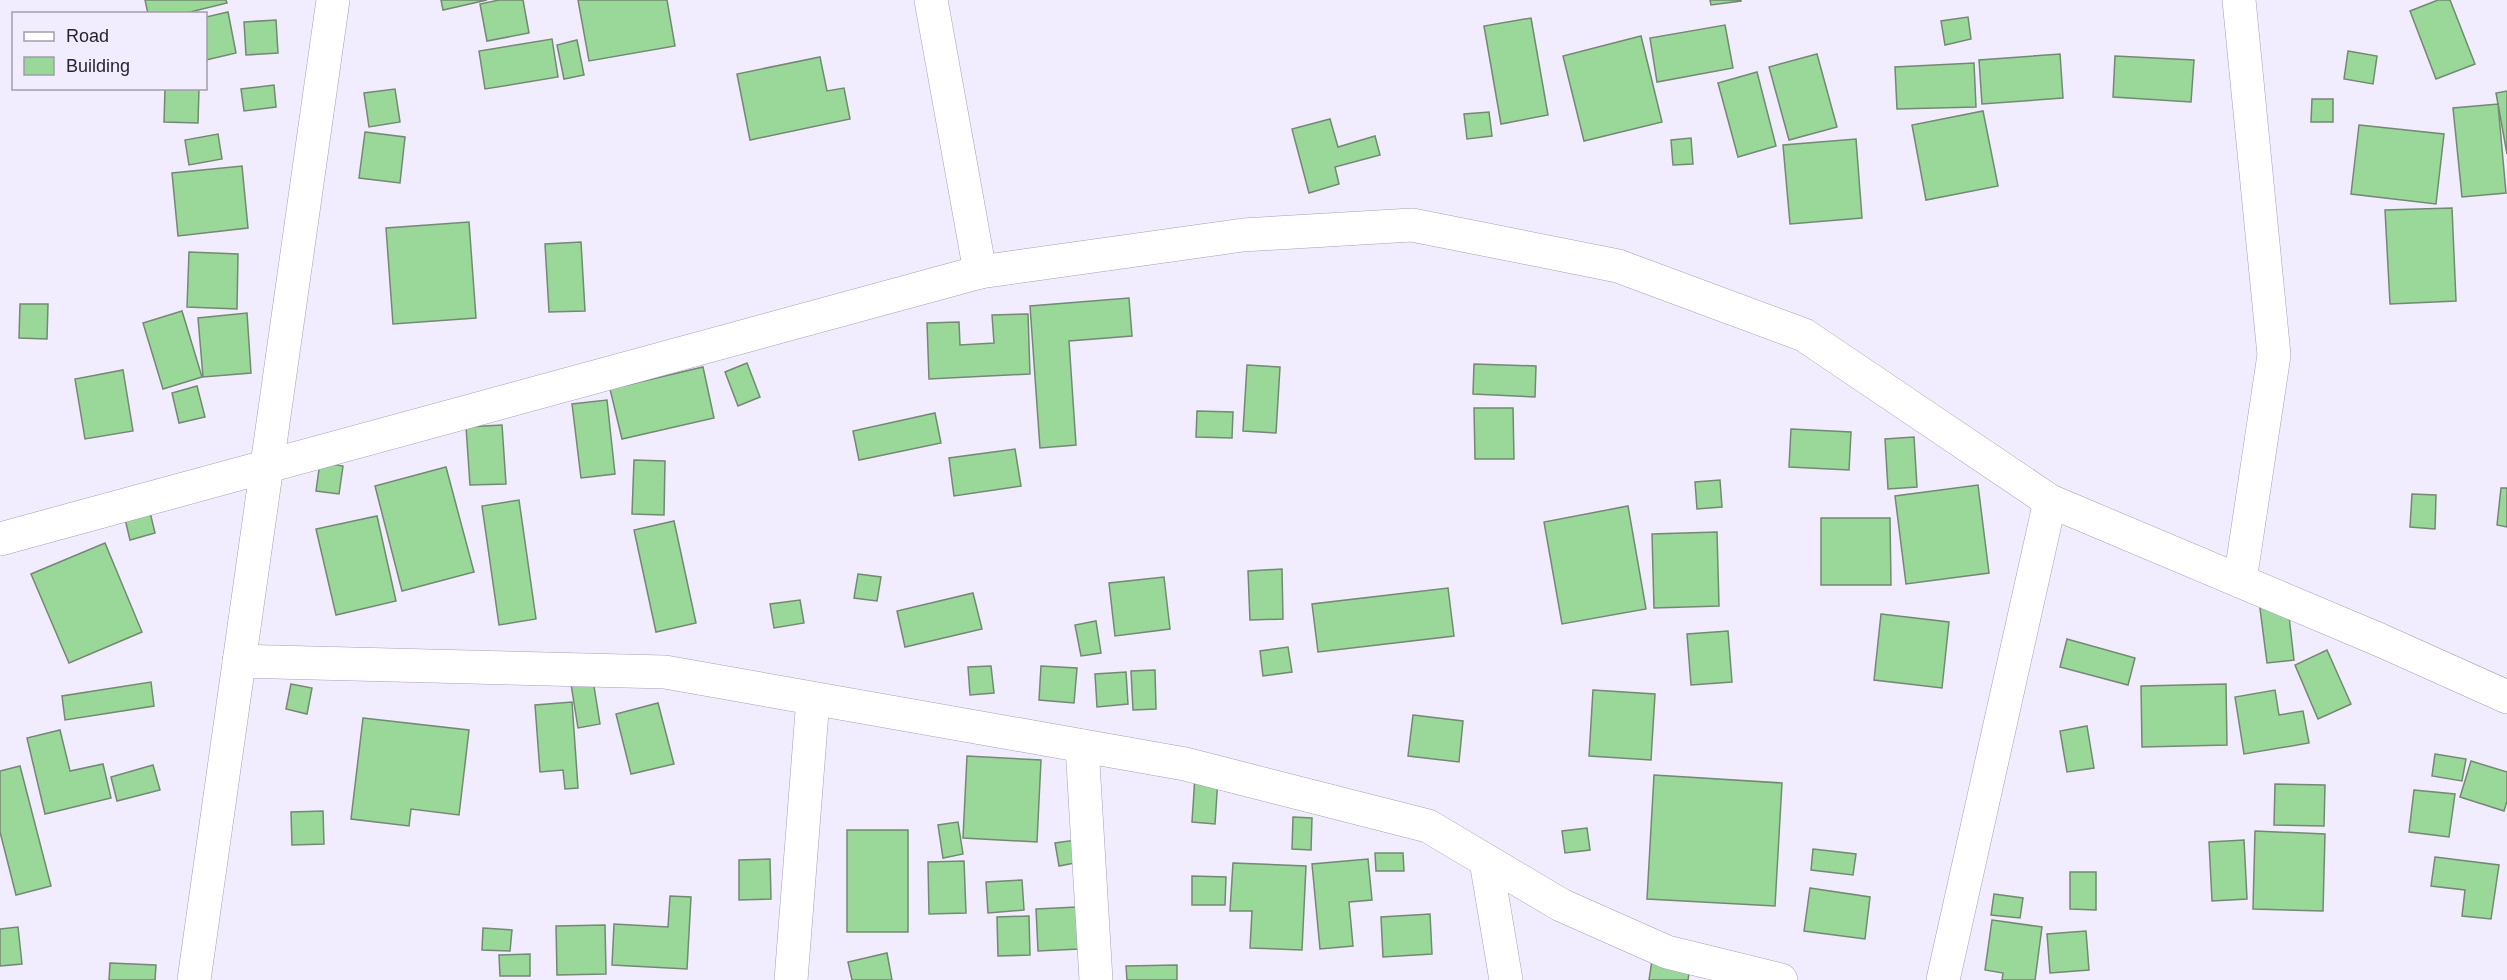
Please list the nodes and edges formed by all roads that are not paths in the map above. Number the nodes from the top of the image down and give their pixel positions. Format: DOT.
graph roads {
  1 [pos="333,0"];
  2 [pos="930,0"];
  3 [pos="2239,0"];
  4 [pos="980,272"];
  5 [pos="266,466"];
  6 [pos="2050,501"];
  7 [pos="0,539"];
  8 [pos="2240,581"];
  9 [pos="239,661"];
  10 [pos="2507,697"];
  11 [pos="813,699"];
  12 [pos="1082,746"];
  13 [pos="1485,861"];
  14 [pos="194,980"];
  15 [pos="791,980"];
  16 [pos="1096,980"];
  17 [pos="1506,980"];
  18 [pos="1781,980"];
  19 [pos="1943,980"];
  1 -- 5 [label="street"];
  2 -- 4 [label="street"];
  3 -- 8 [label="street"];
  4 -- 5 [label="street"];
  4 -- 6 [label="street"];
  5 -- 7 [label="street"];
  5 -- 9 [label="street"];
  6 -- 8 [label="street"];
  6 -- 19 [label="street"];
  8 -- 10 [label="street"];
  9 -- 11 [label="street"];
  9 -- 14 [label="street"];
  11 -- 12 [label="street"];
  11 -- 15 [label="street"];
  12 -- 13 [label="street"];
  12 -- 16 [label="street"];
  13 -- 17 [label="street"];
  13 -- 18 [label="street"];
}
